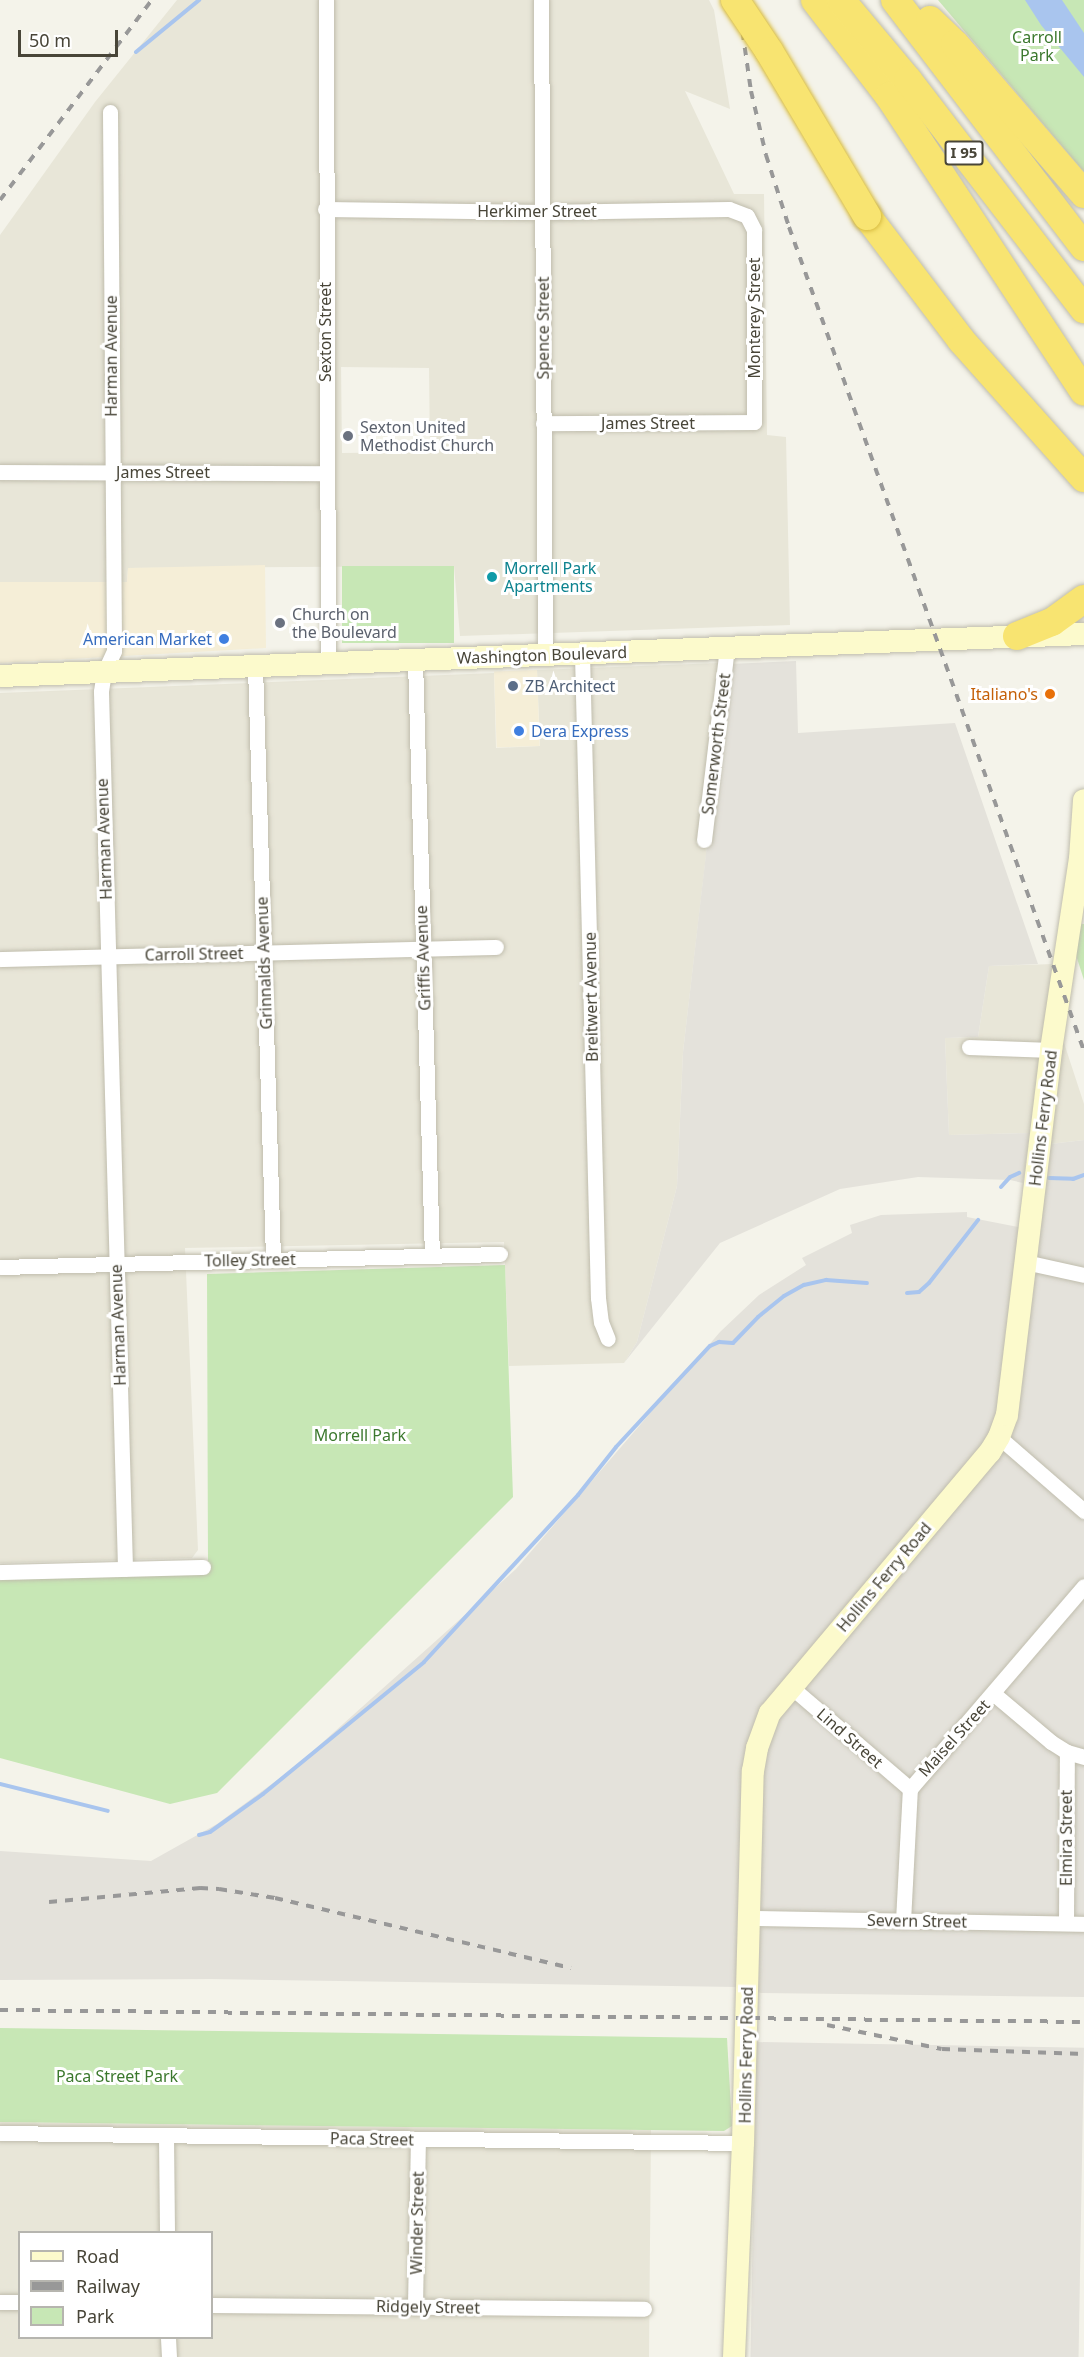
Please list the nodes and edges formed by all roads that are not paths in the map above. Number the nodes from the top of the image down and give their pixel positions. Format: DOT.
graph roads {
  1 [pos="326,0"];
  2 [pos="542,0"];
  3 [pos="735,0"];
  4 [pos="815,0"];
  5 [pos="840,0"];
  6 [pos="895,0"];
  7 [pos="909,0"];
  8 [pos="110,112"];
  9 [pos="1084,194"];
  10 [pos="325,209"];
  11 [pos="542,212"];
  12 [pos="747,216"];
  13 [pos="1084,247"];
  14 [pos="1084,309"];
  15 [pos="1084,392"];
  16 [pos="754,422"];
  17 [pos="543,423"];
  18 [pos="0,472"];
  19 [pos="112,472"];
  20 [pos="326,472"];
  21 [pos="1084,478"];
  22 [pos="1084,599"];
  23 [pos="1084,634"];
  24 [pos="1017,636"];
  25 [pos="727,648"];
  26 [pos="582,654"];
  27 [pos="545,655"];
  28 [pos="415,660"];
  29 [pos="328,664"];
  30 [pos="255,666"];
  31 [pos="104,672"];
  32 [pos="0,676"];
  33 [pos="1084,800"];
  34 [pos="704,840"];
  35 [pos="496,947"];
  36 [pos="423,949"];
  37 [pos="264,953"];
  38 [pos="108,957"];
  39 [pos="0,959"];
  40 [pos="969,1047"];
  41 [pos="1051,1050"];
  42 [pos="500,1254"];
  43 [pos="432,1256"];
  44 [pos="273,1260"];
  45 [pos="1025,1262"];
  46 [pos="117,1264"];
  47 [pos="0,1267"];
  48 [pos="1084,1275"];
  49 [pos="608,1339"];
  50 [pos="999,1437"];
  51 [pos="1084,1511"];
  52 [pos="203,1567"];
  53 [pos="125,1569"];
  54 [pos="0,1572"];
  55 [pos="1084,1586"];
  56 [pos="790,1686"];
  57 [pos="994,1694"];
  58 [pos="1067,1752"];
  59 [pos="1084,1757"];
  60 [pos="910,1790"];
  61 [pos="750,1918"];
  62 [pos="903,1920"];
  63 [pos="1066,1923"];
  64 [pos="1084,1924"];
  65 [pos="0,2133"];
  66 [pos="166,2136"];
  67 [pos="418,2139"];
  68 [pos="743,2143"];
  69 [pos="167,2231"];
  70 [pos="0,2302"];
  71 [pos="18,2302"];
  72 [pos="213,2305"];
  73 [pos="415,2307"];
  74 [pos="644,2309"];
  75 [pos="168,2339"];
  76 [pos="169,2357"];
  77 [pos="734,2357"];
  1 -- 10 [label="street, Sexton Street"];
  2 -- 11 [label="street, Spence Street"];
  3 -- 21 [label="highway, bridge"];
  4 -- 15 [label="highway"];
  5 -- 14 [label="highway, I 95"];
  6 -- 13 [label="highway, I 95"];
  7 -- 9 [label="highway"];
  8 -- 19 [label="street, Harman Avenue"];
  10 -- 11 [label="street, Herkimer Street"];
  10 -- 20 [label="street, Sexton Street"];
  11 -- 12 [label="street, Herkimer Street"];
  11 -- 17 [label="street, Spence Street"];
  12 -- 16 [label="street, Monterey Street"];
  16 -- 17 [label="street, James Street"];
  17 -- 27 [label="street, Spence Street"];
  18 -- 19 [label="street, James Street"];
  19 -- 20 [label="street, James Street"];
  19 -- 31 [label="street, Harman Avenue"];
  20 -- 29 [label="street, Sexton Street"];
  22 -- 24 [label="highway"];
  23 -- 24 [label="street, Washington Boulevard"];
  24 -- 25 [label="street, Washington Boulevard"];
  25 -- 26 [label="street, Washington Boulevard"];
  25 -- 34 [label="street, Somerworth Street"];
  26 -- 27 [label="street, Washington Boulevard"];
  26 -- 49 [label="street, Breitwert Avenue"];
  27 -- 28 [label="street, Washington Boulevard"];
  28 -- 29 [label="street, Washington Boulevard"];
  28 -- 36 [label="street, Griffis Avenue"];
  29 -- 30 [label="street, Washington Boulevard"];
  30 -- 31 [label="street, Washington Boulevard"];
  30 -- 37 [label="street, Grinnalds Avenue"];
  31 -- 32 [label="street, Washington Boulevard"];
  31 -- 38 [label="street, Harman Avenue"];
  33 -- 41 [label="street, Hollins Ferry Road"];
  35 -- 36 [label="street, Carroll Street"];
  36 -- 37 [label="street, Carroll Street"];
  36 -- 43 [label="street, Griffis Avenue"];
  37 -- 38 [label="street, Carroll Street"];
  37 -- 44 [label="street, Grinnalds Avenue"];
  38 -- 39 [label="street, Carroll Street"];
  38 -- 46 [label="street, Harman Avenue"];
  40 -- 41 [label="street"];
  41 -- 45 [label="street, Hollins Ferry Road"];
  42 -- 43 [label="street, Tolley Street"];
  43 -- 44 [label="street, Tolley Street"];
  44 -- 46 [label="street, Tolley Street"];
  45 -- 48 [label="street"];
  45 -- 50 [label="street, Hollins Ferry Road"];
  46 -- 47 [label="street, Tolley Street"];
  46 -- 53 [label="street, Harman Avenue"];
  50 -- 51 [label="street"];
  50 -- 56 [label="street, Hollins Ferry Road"];
  52 -- 53 [label="street"];
  53 -- 54 [label="street"];
  55 -- 57 [label="street, Maisel Street"];
  56 -- 60 [label="street, Lind Street"];
  56 -- 61 [label="street, Hollins Ferry Road"];
  57 -- 58 [label="street"];
  57 -- 60 [label="street, Maisel Street"];
  58 -- 59 [label="street"];
  58 -- 63 [label="street, Elmira Street"];
  60 -- 62 [label="street, Maisel Street"];
  61 -- 62 [label="street, Severn Street"];
  61 -- 68 [label="street, Hollins Ferry Road"];
  62 -- 63 [label="street, Severn Street"];
  63 -- 64 [label="street, Severn Street"];
  65 -- 66 [label="street, Paca Street"];
  66 -- 67 [label="street, Paca Street"];
  66 -- 69 [label="street"];
  67 -- 68 [label="street, Paca Street"];
  67 -- 73 [label="street, Winder Street"];
  68 -- 77 [label="street, Hollins Ferry Road"];
  70 -- 71 [label="street"];
  72 -- 73 [label="street, Ridgely Street"];
  73 -- 74 [label="street, Ridgely Street"];
  75 -- 76 [label="street"];
}
